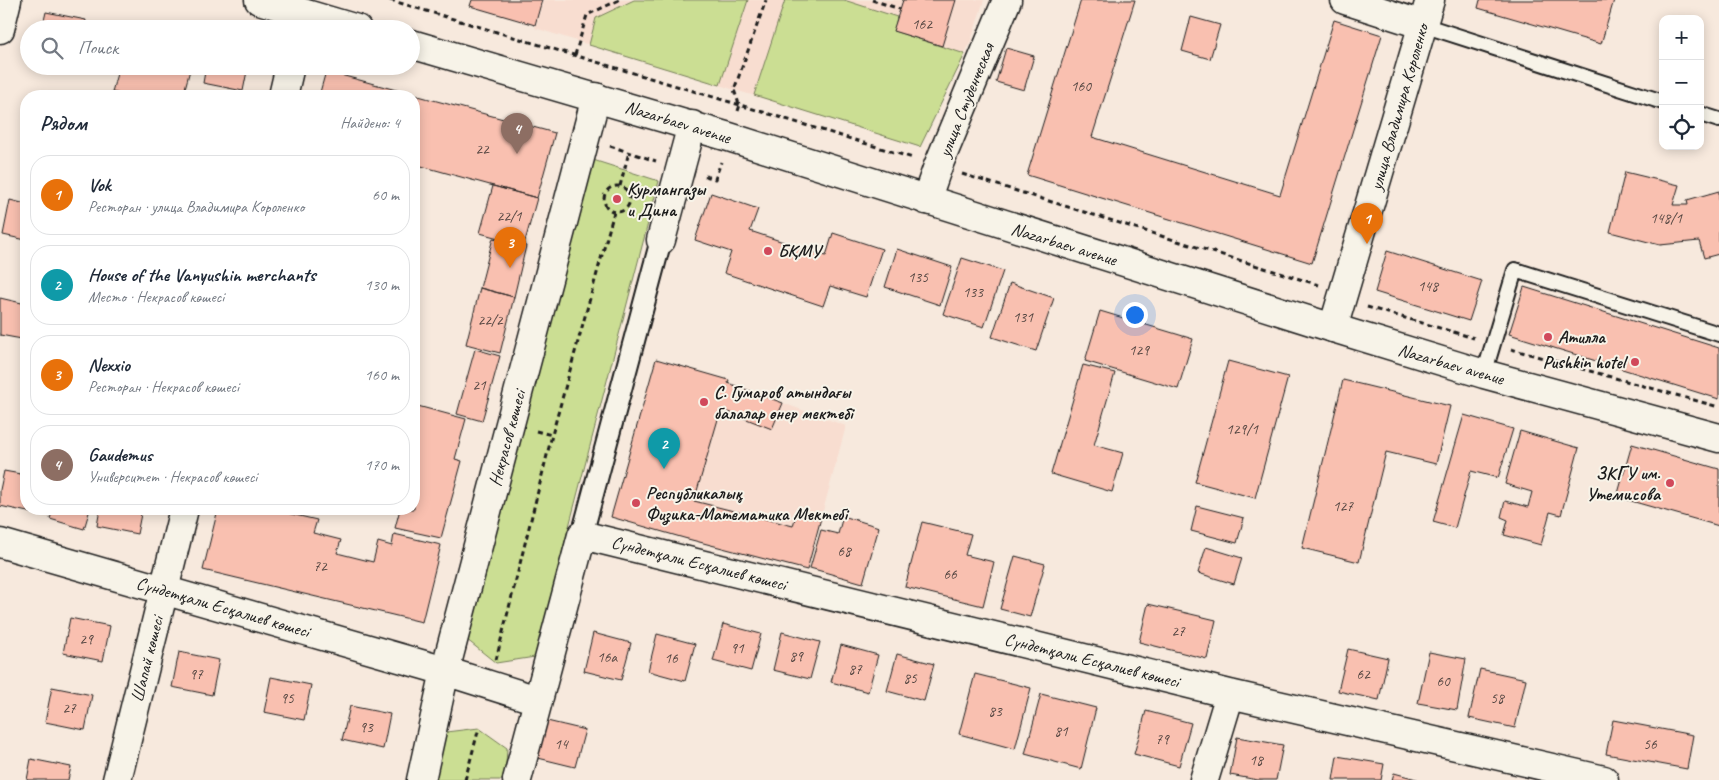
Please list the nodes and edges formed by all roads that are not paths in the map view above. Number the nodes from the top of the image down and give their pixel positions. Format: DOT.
graph roads {
  1 [pos="7,0"];
  2 [pos="259,0"];
  3 [pos="1007,0"];
  4 [pos="1345,0"];
  5 [pos="1426,13"];
  6 [pos="302,14"];
  7 [pos="324,20"];
  8 [pos="0,29"];
  9 [pos="420,47"];
  10 [pos="288,75"];
  11 [pos="284,90"];
  12 [pos="596,98"];
  13 [pos="1659,100"];
  14 [pos="1704,115"];
  15 [pos="1719,120"];
  16 [pos="692,126"];
  17 [pos="926,200"];
  18 [pos="661,240"];
  19 [pos="1333,328"];
  20 [pos="1719,334"];
  21 [pos="1484,374"];
  22 [pos="1719,438"];
  23 [pos="183,515"];
  24 [pos="582,535"];
  25 [pos="0,543"];
  26 [pos="165,590"];
  27 [pos="445,671"];
  28 [pos="1230,694"];
  29 [pos="537,700"];
  30 [pos="117,780"];
  31 [pos="421,780"];
  32 [pos="516,780"];
  33 [pos="1204,780"];
  34 [pos="1604,780"];
  1 -- 8 [label="street"];
  2 -- 6 [label="street"];
  3 -- 17 [label="street, улица Студенческая"];
  4 -- 5 [label="street"];
  5 -- 13 [label="lane"];
  5 -- 19 [label="street, улица Владимира Короленко"];
  6 -- 7 [label="street"];
  9 -- 12 [label="street, Nazarbaev avenue"];
  10 -- 11 [label="street"];
  12 -- 16 [label="street, Nazarbaev avenue"];
  12 -- 27 [label="street, Некрасов көшесі"];
  14 -- 15 [label="lane"];
  16 -- 17 [label="street, Nazarbaev avenue"];
  16 -- 18 [label="street"];
  17 -- 19 [label="street, Nazarbaev avenue"];
  18 -- 24 [label="street"];
  19 -- 21 [label="street, Nazarbaev avenue"];
  20 -- 21 [label="lane"];
  21 -- 22 [label="street, Nazarbaev avenue"];
  23 -- 26 [label="street, Шапай көшесі"];
  24 -- 28 [label="street, Сүндетқали Есқалиев көшесі"];
  24 -- 29 [label="street"];
  25 -- 26 [label="street, Сүндетқали Есқалиев көшесі"];
  26 -- 27 [label="street, Сүндетқали Есқалиев көшесі"];
  26 -- 30 [label="street, Шапай көшесі"];
  27 -- 29 [label="street, Сүндетқали Есқалиев көшесі"];
  27 -- 31 [label="street, Некрасов көшесі"];
  28 -- 33 [label="street"];
  28 -- 34 [label="street, Сүндетқали Есқалиев көшесі"];
  29 -- 32 [label="street"];
}
